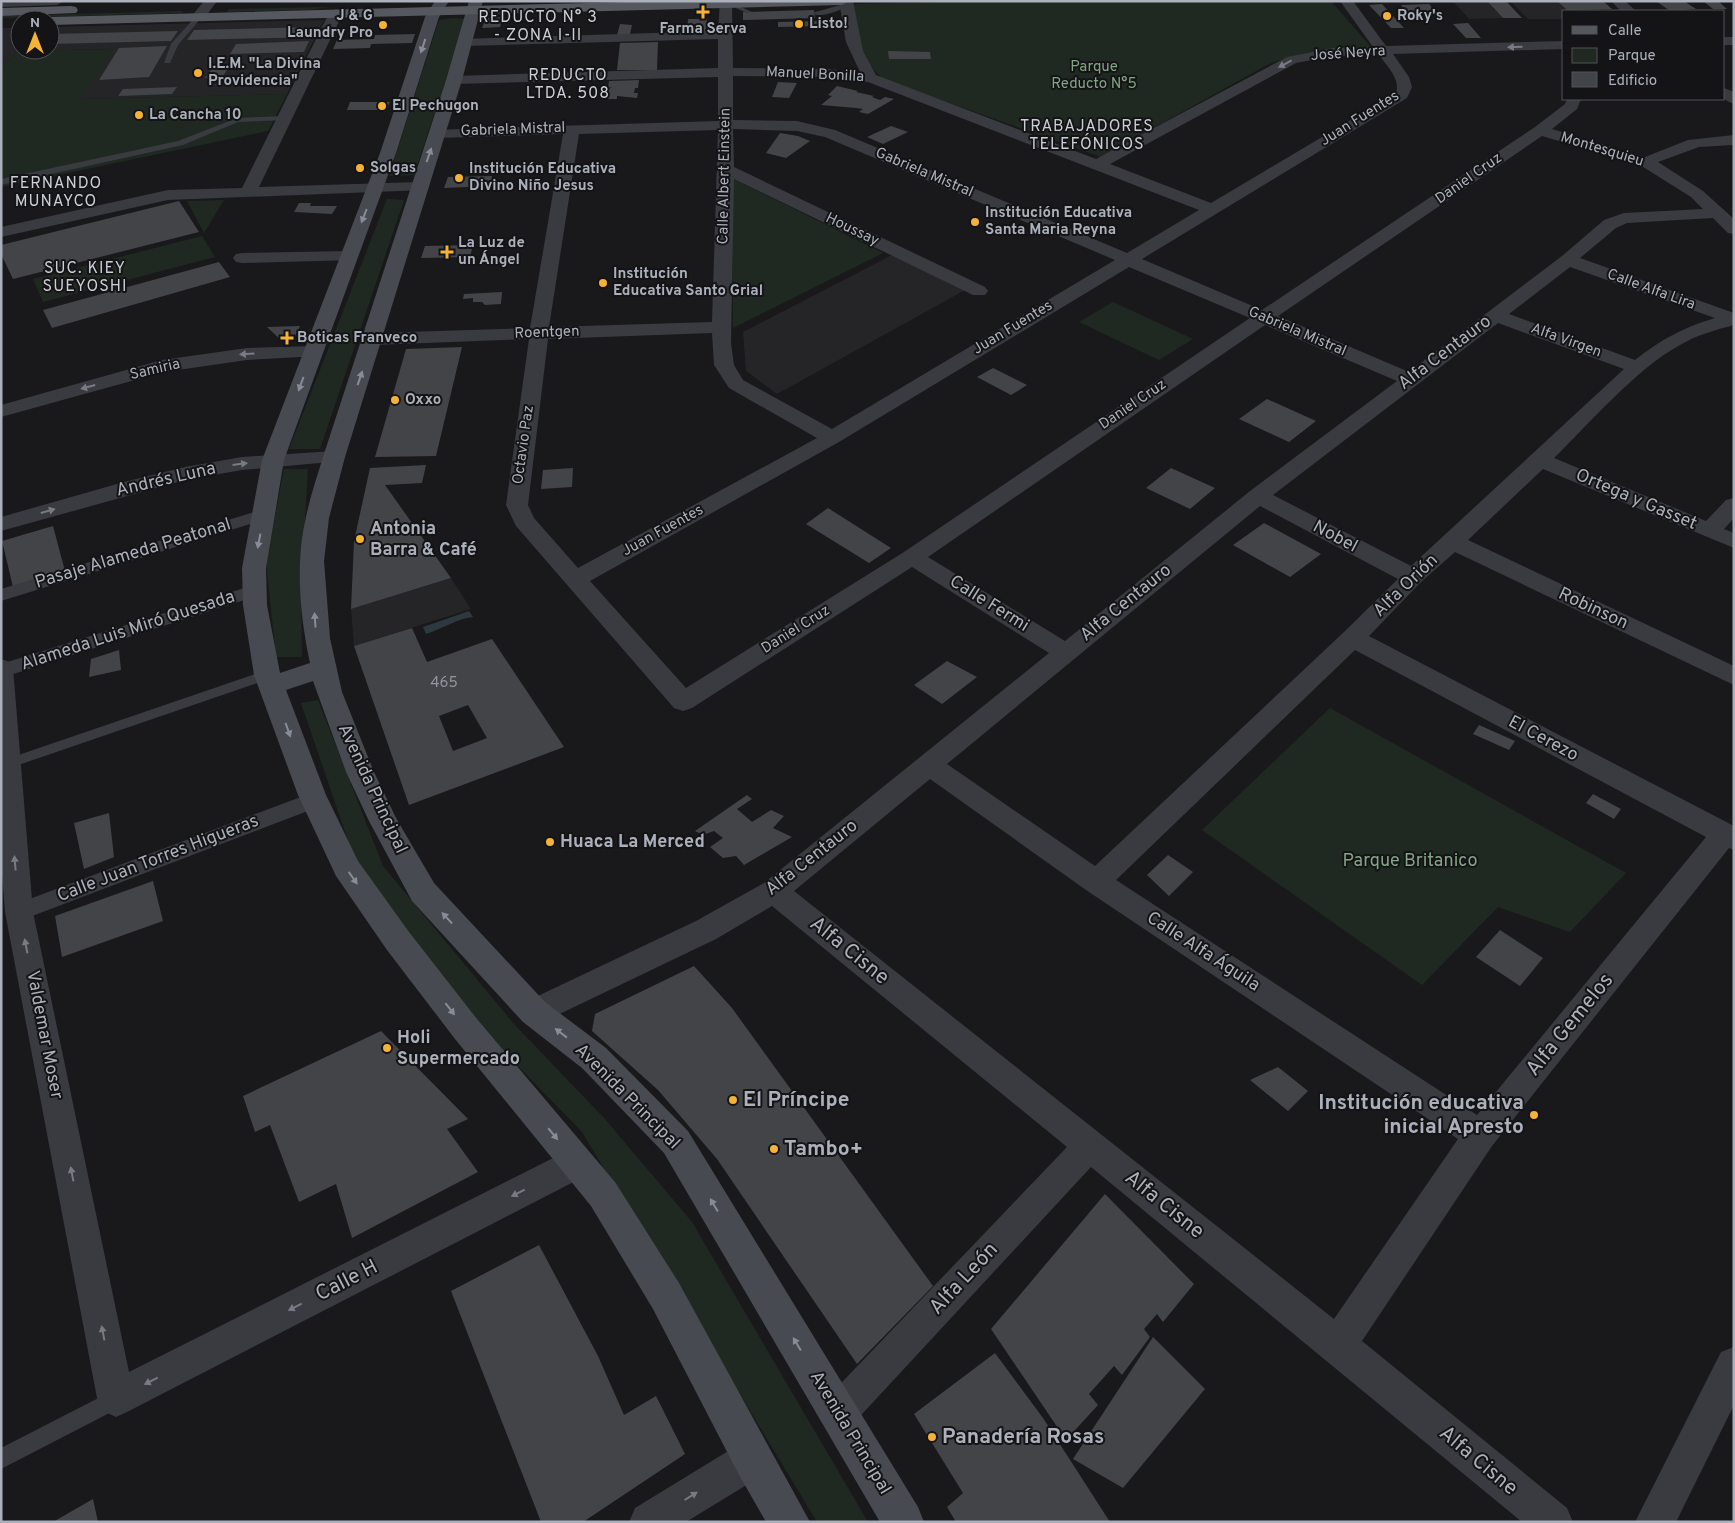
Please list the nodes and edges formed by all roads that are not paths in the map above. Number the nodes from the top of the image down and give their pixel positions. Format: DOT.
graph roads {
  1 [pos="57,1"];
  2 [pos="417,1"];
  3 [pos="1346,1"];
  4 [pos="1617,1"];
  5 [pos="845,2"];
  6 [pos="1,3"];
  7 [pos="209,4"];
  8 [pos="728,4"];
  9 [pos="476,5"];
  10 [pos="438,6"];
  11 [pos="1628,10"];
  12 [pos="1,12"];
  13 [pos="749,12"];
  14 [pos="336,13"];
  15 [pos="815,13"];
  16 [pos="198,17"];
  17 [pos="60,21"];
  18 [pos="726,35"];
  19 [pos="465,42"];
  20 [pos="1384,51"];
  21 [pos="1562,52"];
  22 [pos="167,61"];
  23 [pos="727,72"];
  24 [pos="871,78"];
  25 [pos="454,80"];
  26 [pos="1574,100"];
  27 [pos="285,118"];
  28 [pos="725,125"];
  29 [pos="572,129"];
  30 [pos="1540,130"];
  31 [pos="437,133"];
  32 [pos="1734,140"];
  33 [pos="1646,162"];
  34 [pos="1098,164"];
  35 [pos="726,169"];
  36 [pos="258,172"];
  37 [pos="1,182"];
  38 [pos="419,187"];
  39 [pos="374,188"];
  40 [pos="249,191"];
  41 [pos="168,195"];
  42 [pos="1212,209"];
  43 [pos="1726,221"];
  44 [pos="1,232"];
  45 [pos="348,256"];
  46 [pos="242,258"];
  47 [pos="1126,260"];
  48 [pos="1568,260"];
  49 [pos="979,292"];
  50 [pos="1494,316"];
  51 [pos="1264,318"];
  52 [pos="1734,319"];
  53 [pos="721,327"];
  54 [pos="539,333"];
  55 [pos="373,340"];
  56 [pos="313,352"];
  57 [pos="1637,367"];
  58 [pos="1409,379"];
  59 [pos="1,411"];
  60 [pos="832,438"];
  61 [pos="334,457"];
  62 [pos="1538,459"];
  63 [pos="273,460"];
  64 [pos="1258,496"];
  65 [pos="1734,505"];
  66 [pos="264,514"];
  67 [pos="1,524"];
  68 [pos="1710,530"];
  69 [pos="1734,541"];
  70 [pos="1453,542"];
  71 [pos="912,557"];
  72 [pos="1413,577"];
  73 [pos="576,579"];
  74 [pos="254,591"];
  75 [pos="1,595"];
  76 [pos="1353,638"];
  77 [pos="1066,652"];
  78 [pos="324,668"];
  79 [pos="1,670"];
  80 [pos="1734,676"];
  81 [pos="269,680"];
  82 [pos="683,702"];
  83 [pos="928,764"];
  84 [pos="4,766"];
  85 [pos="314,800"];
  86 [pos="1729,837"];
  87 [pos="1096,882"];
  88 [pos="774,891"];
  89 [pos="10,915"];
  90 [pos="534,1012"];
  91 [pos="1480,1136"];
  92 [pos="1090,1145"];
  93 [pos="577,1163"];
  94 [pos="1338,1345"];
  95 [pos="1734,1365"];
  96 [pos="116,1398"];
  97 [pos="838,1413"];
  98 [pos="752,1458"];
  99 [pos="1,1459"];
  100 [pos="649,1522"];
  101 [pos="789,1522"];
  102 [pos="903,1522"];
  103 [pos="1552,1522"];
  104 [pos="1655,1522"];
  1 -- 6 [label="street"];
  2 -- 7 [label="main road"];
  3 -- 20 [label="street, Juan Fuentes"];
  4 -- 11 [label="street"];
  5 -- 8 [label="main road"];
  5 -- 15 [label="lane"];
  5 -- 24 [label="street"];
  7 -- 12 [label="main road"];
  7 -- 16 [label="street"];
  8 -- 9 [label="main road"];
  8 -- 13 [label="lane"];
  8 -- 18 [label="street, Calle Albert Einstein"];
  9 -- 10 [label="main road"];
  9 -- 19 [label="main road, Avenida Principal"];
  10 -- 14 [label="main road"];
  10 -- 39 [label="main road, one-way"];
  14 -- 16 [label="main road"];
  14 -- 27 [label="street"];
  16 -- 17 [label="main road"];
  16 -- 22 [label="lane"];
  18 -- 19 [label="street"];
  18 -- 23 [label="street, Calle Albert Einstein"];
  19 -- 25 [label="main road, Avenida Principal"];
  21 -- 20 [label="street, José Neyra, one-way"];
  20 -- 34 [label="street, José Neyra, one-way"];
  20 -- 42 [label="street, Juan Fuentes"];
  23 -- 24 [label="street, Manuel Bonilla"];
  23 -- 25 [label="street, Manuel Bonilla"];
  23 -- 28 [label="street, Calle Albert Einstein"];
  24 -- 34 [label="street, Manuel Bonilla"];
  25 -- 31 [label="main road, Avenida Principal"];
  26 -- 30 [label="street, Daniel Cruz"];
  27 -- 36 [label="street"];
  27 -- 37 [label="lane"];
  28 -- 29 [label="street, Gabriela Mistral"];
  28 -- 35 [label="street, Calle Albert Einstein"];
  28 -- 47 [label="street, Gabriela Mistral"];
  29 -- 31 [label="street, Gabriela Mistral"];
  29 -- 54 [label="street, Octavio Paz"];
  30 -- 33 [label="street, Montesquieu"];
  30 -- 51 [label="street, Daniel Cruz"];
  38 -- 31 [label="main road, Avenida Principal, one-way"];
  32 -- 33 [label="street"];
  33 -- 43 [label="street, Montesquieu"];
  34 -- 42 [label="street, Manuel Bonilla"];
  35 -- 49 [label="street, Houssay"];
  35 -- 53 [label="street, Calle Albert Einstein"];
  36 -- 40 [label="street"];
  36 -- 41 [label="street"];
  38 -- 39 [label="street"];
  38 -- 55 [label="main road, Avenida Principal"];
  39 -- 40 [label="street"];
  39 -- 45 [label="main road, one-way"];
  40 -- 41 [label="street"];
  41 -- 44 [label="street"];
  42 -- 47 [label="street, Juan Fuentes"];
  43 -- 48 [label="street, Alfa Centauro"];
  45 -- 46 [label="street"];
  45 -- 56 [label="main road"];
  47 -- 51 [label="street, Gabriela Mistral"];
  47 -- 60 [label="street, Juan Fuentes"];
  48 -- 50 [label="street, Alfa Centauro"];
  48 -- 52 [label="street, Calle Alfa Lira"];
  50 -- 57 [label="street, Alfa Virgen"];
  50 -- 58 [label="street, Alfa Centauro"];
  51 -- 58 [label="street, Gabriela Mistral"];
  51 -- 71 [label="street, Daniel Cruz"];
  52 -- 57 [label="street, Alfa Orión"];
  53 -- 54 [label="street, Roentgen"];
  53 -- 60 [label="street, Calle Albert Einstein"];
  54 -- 55 [label="street, Roentgen"];
  54 -- 73 [label="street, Octavio Paz"];
  61 -- 55 [label="main road, Avenida Principal, one-way"];
  56 -- 59 [label="street, Samiria, one-way"];
  56 -- 63 [label="main road, one-way"];
  57 -- 62 [label="street, Alfa Orión"];
  58 -- 64 [label="street, Alfa Centauro"];
  60 -- 73 [label="street, Juan Fuentes"];
  61 -- 63 [label="street, Andrés Luna"];
  78 -- 61 [label="main road, Avenida Principal, one-way"];
  62 -- 68 [label="street, Ortega y Gasset"];
  62 -- 70 [label="street, Alfa Orión"];
  63 -- 66 [label="main road"];
  67 -- 63 [label="street, Andrés Luna, one-way"];
  64 -- 72 [label="street, Nobel"];
  64 -- 77 [label="street, Alfa Centauro"];
  65 -- 68 [label="street"];
  66 -- 74 [label="main road, one-way"];
  66 -- 75 [label="street, Pasaje Alameda Peatonal"];
  68 -- 69 [label="street, Ortega y Gasset"];
  70 -- 72 [label="street, Alfa Orión"];
  70 -- 80 [label="street, Robinson"];
  71 -- 77 [label="street, Calle Fermi"];
  71 -- 82 [label="street, Daniel Cruz"];
  72 -- 76 [label="street, Alfa Orión"];
  73 -- 82 [label="street, Octavio Paz"];
  74 -- 79 [label="street, Alameda Luis Miró Quesada"];
  74 -- 81 [label="main road"];
  76 -- 86 [label="street, El Cerezo"];
  76 -- 87 [label="street, Alfa Orión"];
  77 -- 83 [label="street, Alfa Centauro"];
  78 -- 81 [label="main road"];
  90 -- 78 [label="main road, Avenida Principal, one-way"];
  79 -- 84 [label="street, Valdemar Moser"];
  81 -- 84 [label="lane"];
  81 -- 85 [label="main road, one-way"];
  83 -- 87 [label="street, Calle Alfa Águila"];
  83 -- 88 [label="street, Alfa Centauro"];
  89 -- 84 [label="street, Valdemar Moser, one-way"];
  85 -- 89 [label="street, Calle Juan Torres Higueras"];
  85 -- 93 [label="main road, one-way"];
  86 -- 91 [label="street, Alfa Gemelos"];
  87 -- 91 [label="street, Calle Alfa Águila"];
  88 -- 90 [label="street, Alfa Centauro"];
  88 -- 92 [label="street, Alfa Cisne"];
  96 -- 89 [label="street, Valdemar Moser, one-way"];
  97 -- 90 [label="main road, Avenida Principal, one-way"];
  91 -- 94 [label="street, Alfa Gemelos"];
  92 -- 94 [label="street, Alfa Cisne"];
  92 -- 97 [label="street, Alfa León"];
  93 -- 96 [label="street, Calle H, one-way"];
  93 -- 98 [label="main road"];
  94 -- 103 [label="street, Alfa Cisne"];
  95 -- 104 [label="street"];
  96 -- 99 [label="lane"];
  97 -- 102 [label="main road, Avenida Principal"];
  100 -- 98 [label="street, one-way"];
  98 -- 101 [label="main road"];
}
